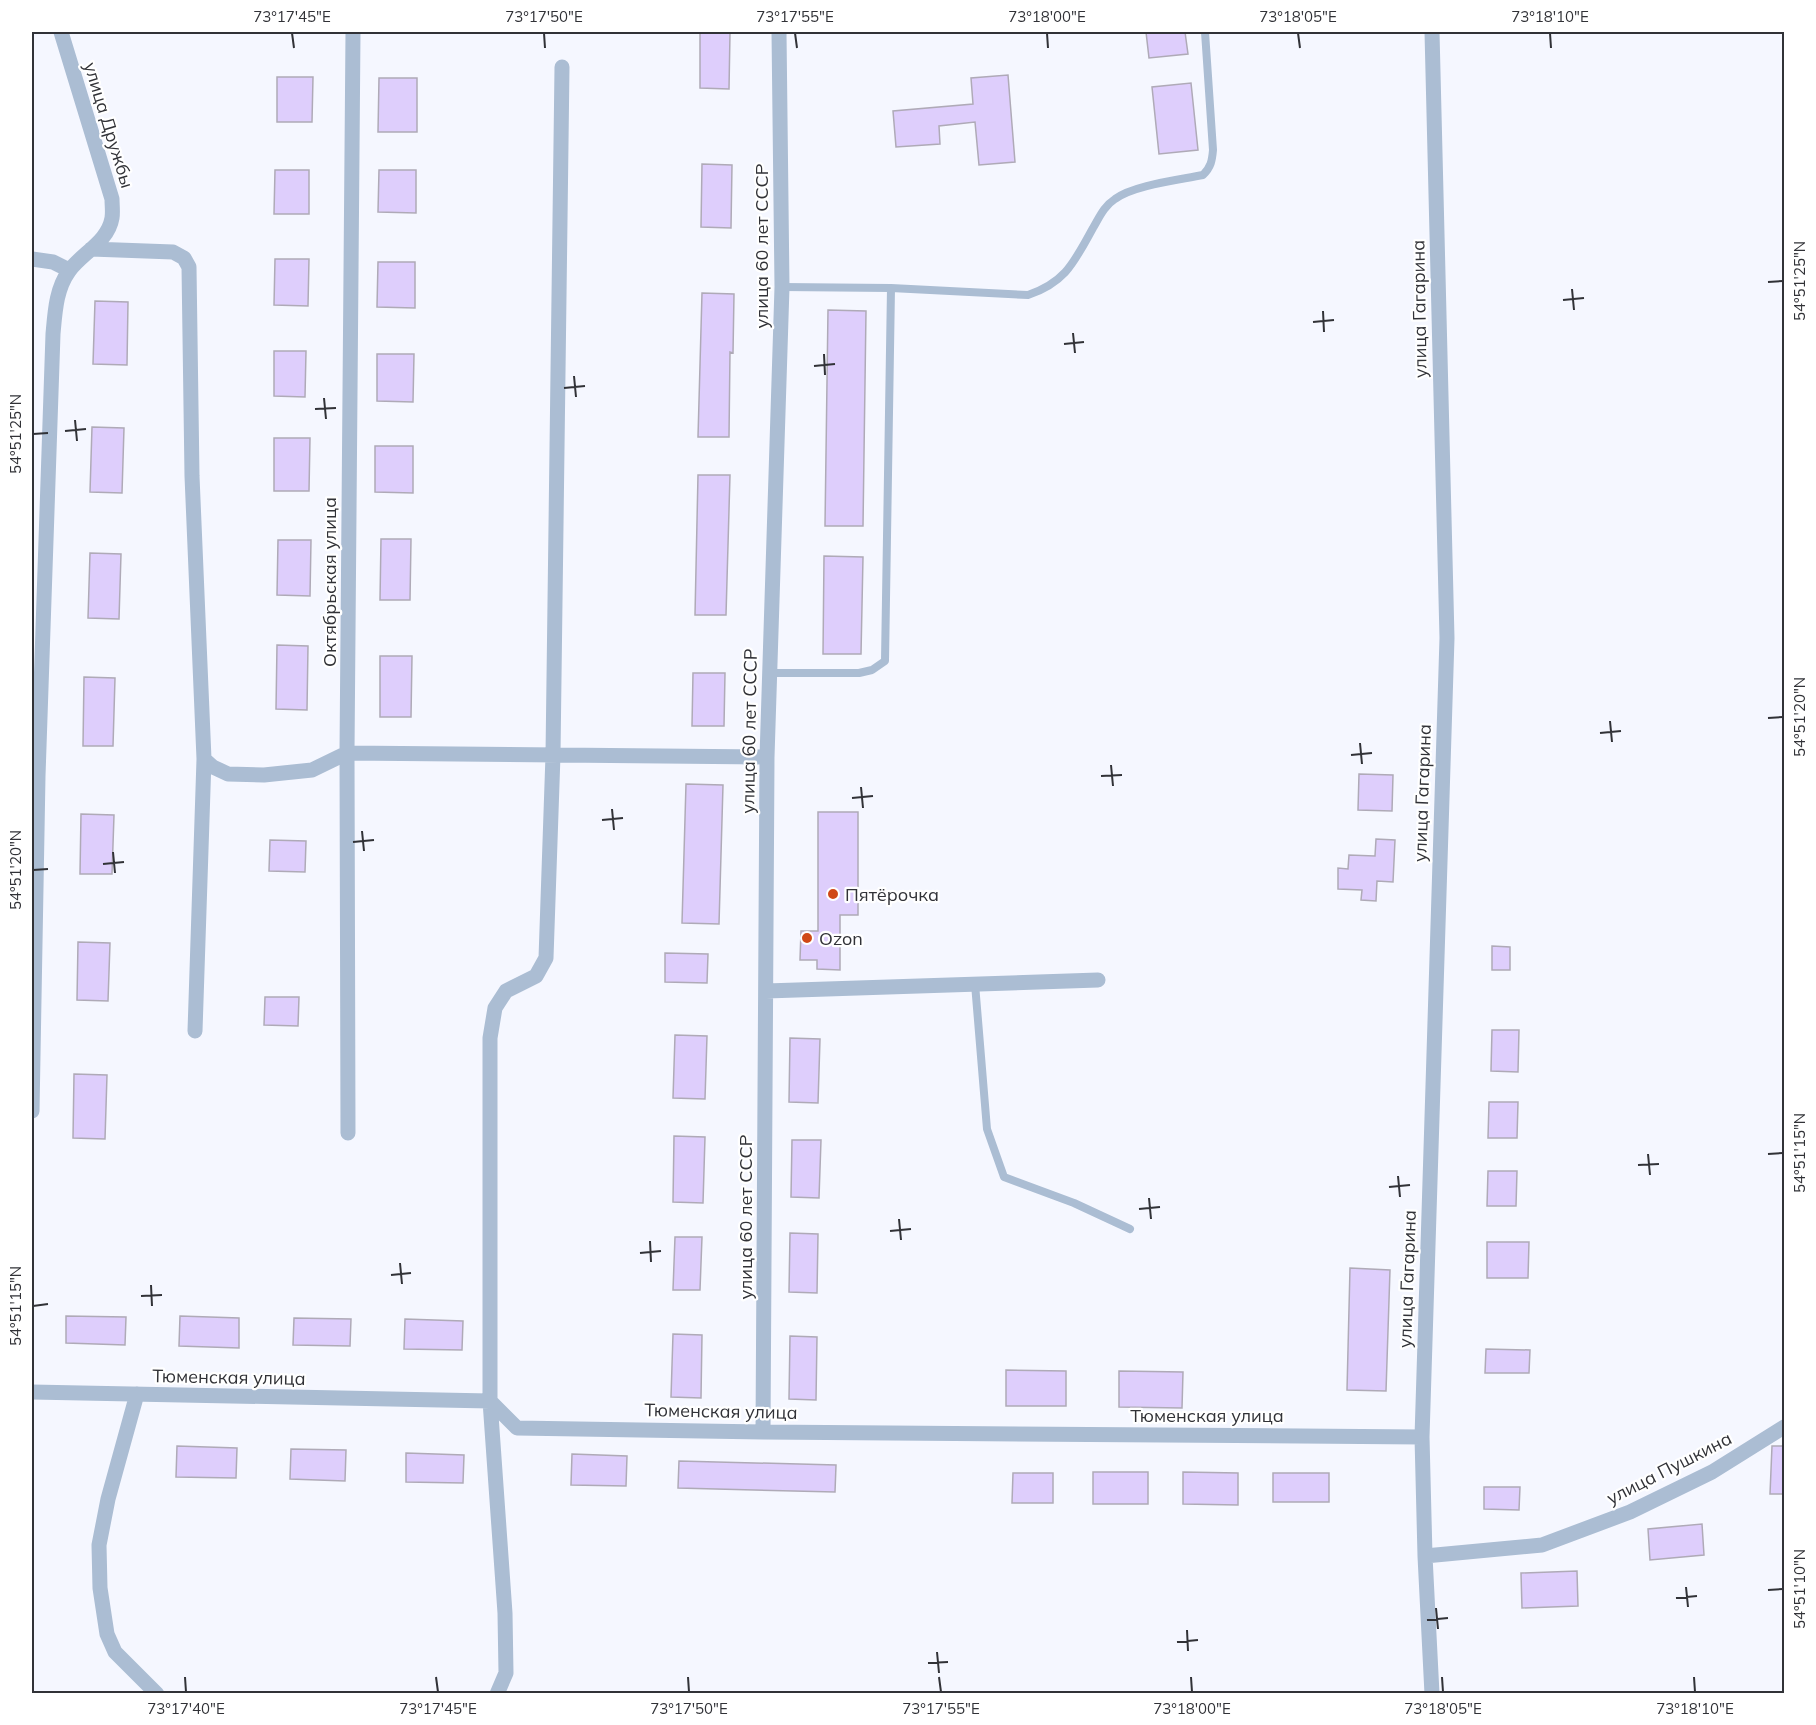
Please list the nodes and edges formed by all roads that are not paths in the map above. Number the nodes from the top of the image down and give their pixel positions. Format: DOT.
graph roads {
  1 [pos="61,32"];
  2 [pos="352,32"];
  3 [pos="779,32"];
  4 [pos="1204,32"];
  5 [pos="1432,32"];
  6 [pos="562,67"];
  7 [pos="91,249"];
  8 [pos="32,259"];
  9 [pos="69,270"];
  10 [pos="782,287"];
  11 [pos="891,288"];
  12 [pos="770,673"];
  13 [pos="347,753"];
  14 [pos="553,755"];
  15 [pos="767,757"];
  16 [pos="204,759"];
  17 [pos="35,776"];
  18 [pos="1098,980"];
  19 [pos="975,984"];
  20 [pos="766,991"];
  21 [pos="195,1031"];
  22 [pos="32,1111"];
  23 [pos="348,1133"];
  24 [pos="1130,1228"];
  25 [pos="32,1392"];
  26 [pos="137,1395"];
  27 [pos="490,1401"];
  28 [pos="1785,1427"];
  29 [pos="763,1432"];
  30 [pos="1422,1437"];
  31 [pos="1425,1556"];
  32 [pos="157,1694"];
  33 [pos="497,1694"];
  34 [pos="1432,1694"];
  1 -- 7 [label="street, улица Дружбы"];
  2 -- 13 [label="street, Октябрьская улица"];
  3 -- 10 [label="street, улица 60 лет СССР"];
  4 -- 11 [label="lane"];
  5 -- 30 [label="street, улица Гагарина"];
  6 -- 14 [label="street"];
  7 -- 9 [label="street, улица Дружбы"];
  7 -- 16 [label="street"];
  8 -- 9 [label="street"];
  9 -- 17 [label="street, улица Дружбы"];
  10 -- 11 [label="lane"];
  10 -- 12 [label="street, улица 60 лет СССР"];
  11 -- 12 [label="lane"];
  12 -- 15 [label="street, улица 60 лет СССР"];
  13 -- 14 [label="street"];
  13 -- 16 [label="street"];
  13 -- 23 [label="street, Октябрьская улица"];
  14 -- 15 [label="street"];
  14 -- 27 [label="street"];
  15 -- 20 [label="street, улица 60 лет СССР"];
  16 -- 21 [label="street"];
  17 -- 22 [label="street, улица Дружбы"];
  18 -- 19 [label="street"];
  19 -- 20 [label="street"];
  19 -- 24 [label="lane"];
  20 -- 29 [label="street, улица 60 лет СССР"];
  25 -- 26 [label="street, Тюменская улица"];
  26 -- 27 [label="street, Тюменская улица"];
  26 -- 32 [label="street"];
  27 -- 29 [label="street, Тюменская улица"];
  27 -- 33 [label="street"];
  28 -- 31 [label="street, улица Пушкина"];
  29 -- 30 [label="street, Тюменская улица"];
  30 -- 31 [label="street, улица Гагарина"];
  31 -- 34 [label="street, улица Гагарина"];
}
